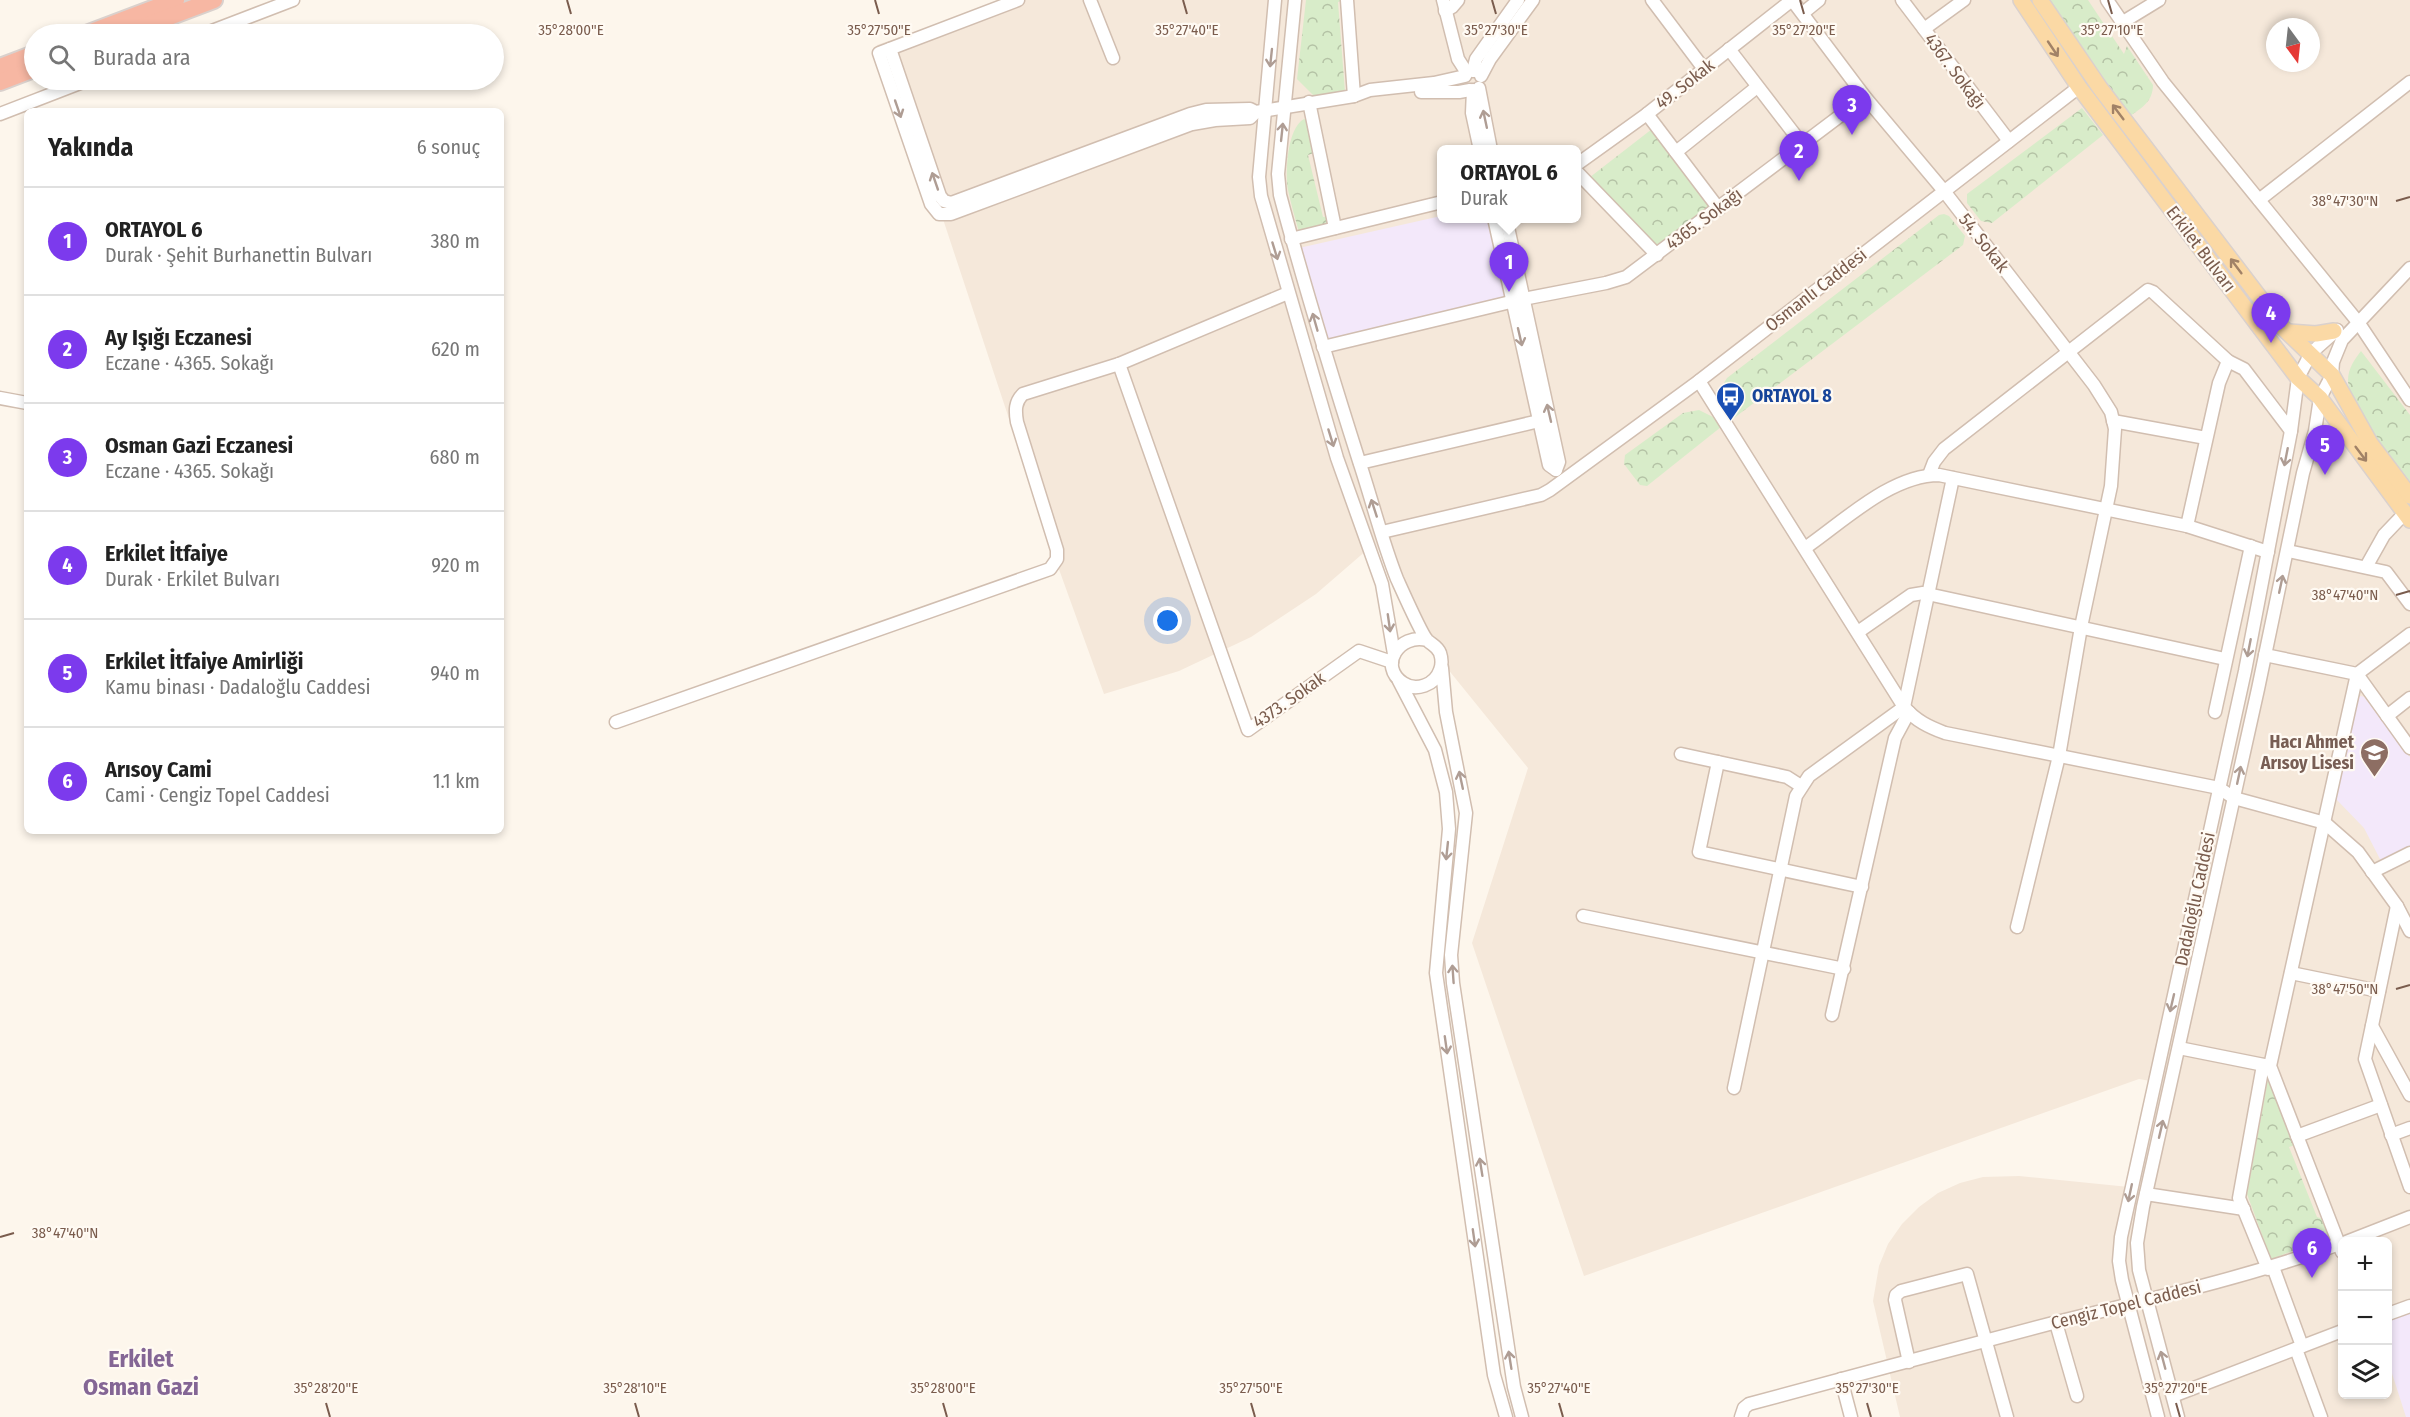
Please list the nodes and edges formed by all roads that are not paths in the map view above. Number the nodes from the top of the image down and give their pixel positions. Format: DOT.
graph roads {
  1 [pos="176,0"];
  2 [pos="214,0"];
  3 [pos="293,0"];
  4 [pos="1018,0"];
  5 [pos="1090,0"];
  6 [pos="1275,0"];
  7 [pos="1296,0"];
  8 [pos="1347,0"];
  9 [pos="1458,0"];
  10 [pos="1518,0"];
  11 [pos="1533,0"];
  12 [pos="1652,0"];
  13 [pos="1792,0"];
  14 [pos="1819,0"];
  15 [pos="1902,0"];
  16 [pos="1964,0"];
  17 [pos="2021,0"];
  18 [pos="2040,0"];
  19 [pos="2108,0"];
  20 [pos="2159,0"];
  21 [pos="1444,5"];
  22 [pos="1803,13"];
  23 [pos="2123,22"];
  24 [pos="112,24"];
  25 [pos="150,24"];
  26 [pos="230,24"];
  27 [pos="1924,29"];
  28 [pos="1729,49"];
  29 [pos="885,51"];
  30 [pos="24,58"];
  31 [pos="1113,58"];
  32 [pos="0,67"];
  33 [pos="1704,69"];
  34 [pos="24,73"];
  35 [pos="1473,81"];
  36 [pos="0,82"];
  37 [pos="2410,82"];
  38 [pos="1757,87"];
  39 [pos="2079,87"];
  40 [pos="62,90"];
  41 [pos="1354,96"];
  42 [pos="1866,97"];
  43 [pos="1309,102"];
  44 [pos="1285,107"];
  45 [pos="1261,111"];
  46 [pos="0,114"];
  47 [pos="1647,114"];
  48 [pos="2009,141"];
  49 [pos="1802,144"];
  50 [pos="1479,145"];
  51 [pos="1490,145"];
  52 [pos="1676,152"];
  53 [pos="1581,161"];
  54 [pos="1581,176"];
  55 [pos="1944,191"];
  56 [pos="2259,200"];
  57 [pos="944,201"];
  58 [pos="1437,203"];
  59 [pos="1719,209"];
  60 [pos="939,214"];
  61 [pos="1495,223"];
  62 [pos="1507,223"];
  63 [pos="1335,228"];
  64 [pos="1292,238"];
  65 [pos="1657,255"];
  66 [pos="2410,268"];
  67 [pos="1288,293"];
  68 [pos="1518,301"];
  69 [pos="2358,322"];
  70 [pos="2334,331"];
  71 [pos="2289,332"];
  72 [pos="1323,347"];
  73 [pos="2067,351"];
  74 [pos="2311,353"];
  75 [pos="2228,361"];
  76 [pos="1119,364"];
  77 [pos="2332,375"];
  78 [pos="2298,378"];
  79 [pos="1699,381"];
  80 [pos="0,398"];
  81 [pos="2320,398"];
  82 [pos="2410,400"];
  83 [pos="24,403"];
  84 [pos="1539,421"];
  85 [pos="2114,421"];
  86 [pos="2291,431"];
  87 [pos="2206,438"];
  88 [pos="1360,463"];
  89 [pos="1556,470"];
  90 [pos="1929,475"];
  91 [pos="1953,478"];
  92 [pos="1562,482"];
  93 [pos="2410,496"];
  94 [pos="2107,509"];
  95 [pos="2407,516"];
  96 [pos="2187,526"];
  97 [pos="1382,532"];
  98 [pos="2251,546"];
  99 [pos="1805,548"];
  100 [pos="2288,551"];
  101 [pos="2268,552"];
  102 [pos="2366,567"];
  103 [pos="1929,594"];
  104 [pos="2410,604"];
  105 [pos="2081,627"];
  106 [pos="1857,632"];
  107 [pos="2410,634"];
  108 [pos="1427,640"];
  109 [pos="2265,655"];
  110 [pos="1393,658"];
  111 [pos="2225,659"];
  112 [pos="1442,667"];
  113 [pos="2357,674"];
  114 [pos="1397,677"];
  115 [pos="2410,698"];
  116 [pos="1906,710"];
  117 [pos="2215,712"];
  118 [pos="2387,716"];
  119 [pos="616,722"];
  120 [pos="2410,748"];
  121 [pos="1681,754"];
  122 [pos="2059,756"];
  123 [pos="1718,762"];
  124 [pos="1801,786"];
  125 [pos="2219,788"];
  126 [pos="2234,798"];
  127 [pos="2325,823"];
  128 [pos="2410,853"];
  129 [pos="1780,869"];
  130 [pos="2372,872"];
  131 [pos="1862,887"];
  132 [pos="2397,906"];
  133 [pos="1582,916"];
  134 [pos="2017,927"];
  135 [pos="2410,931"];
  136 [pos="1763,952"];
  137 [pos="1844,969"];
  138 [pos="2291,973"];
  139 [pos="2379,992"];
  140 [pos="1832,1015"];
  141 [pos="2372,1026"];
  142 [pos="2179,1048"];
  143 [pos="2266,1066"];
  144 [pos="1734,1088"];
  145 [pos="2410,1095"];
  146 [pos="2381,1105"];
  147 [pos="2410,1128"];
  148 [pos="2391,1135"];
  149 [pos="2297,1136"];
  150 [pos="2410,1187"];
  151 [pos="2146,1194"];
  152 [pos="2244,1209"];
  153 [pos="2410,1217"];
  154 [pos="2340,1237"];
  155 [pos="2362,1237"];
  156 [pos="2338,1247"];
  157 [pos="2270,1268"];
  158 [pos="2147,1302"];
  159 [pos="2128,1306"];
  160 [pos="2410,1306"];
  161 [pos="2392,1313"];
  162 [pos="2056,1323"];
  163 [pos="2338,1333"];
  164 [pos="1986,1340"];
  165 [pos="2299,1347"];
  166 [pos="1909,1362"];
  167 [pos="1841,1379"];
  168 [pos="2077,1396"];
  169 [pos="2173,1396"];
  170 [pos="1506,1417"];
  171 [pos="1522,1417"];
  172 [pos="1742,1417"];
  173 [pos="1851,1417"];
  174 [pos="2007,1417"];
  175 [pos="2158,1417"];
  176 [pos="2178,1417"];
  177 [pos="2321,1417"];
  1 -- 24 [label="highway"];
  2 -- 25 [label="highway"];
  3 -- 26 [label="street"];
  4 -- 29 [label="street"];
  5 -- 31 [label="street"];
  6 -- 45 [label="street, one-way"];
  7 -- 44 [label="street"];
  8 -- 41 [label="street"];
  9 -- 21 [label="street"];
  10 -- 35 [label="street"];
  11 -- 35 [label="street"];
  12 -- 33 [label="street"];
  13 -- 22 [label="street, 54. Sokak"];
  13 -- 28 [label="street, 49. Sokak"];
  14 -- 22 [label="street"];
  15 -- 27 [label="street, 4367. Sokağı"];
  16 -- 27 [label="street"];
  17 -- 39 [label="main road, Erkilet Bulvarı, one-way"];
  71 -- 18 [label="main road, Erkilet Bulvarı, one-way"];
  19 -- 23 [label="street"];
  20 -- 23 [label="street"];
  21 -- 35 [label="street"];
  22 -- 42 [label="street, 54. Sokak"];
  23 -- 56 [label="street"];
  27 -- 48 [label="street, 4367. Sokağı"];
  28 -- 33 [label="street, 49. Sokak"];
  28 -- 38 [label="street"];
  57 -- 29 [label="street, one-way"];
  29 -- 60 [label="street, one-way"];
  30 -- 32 [label="highway"];
  33 -- 47 [label="street, 49. Sokak"];
  34 -- 36 [label="highway"];
  35 -- 41 [label="street"];
  35 -- 50 [label="street"];
  51 -- 35 [label="street, one-way"];
  37 -- 56 [label="street"];
  38 -- 49 [label="street"];
  38 -- 52 [label="street"];
  39 -- 48 [label="street, Osmanlı Caddesi"];
  39 -- 78 [label="main road, Erkilet Bulvarı"];
  40 -- 46 [label="street"];
  41 -- 43 [label="street"];
  42 -- 49 [label="street, 4365. Sokağı"];
  42 -- 55 [label="street, 54. Sokak"];
  43 -- 44 [label="street"];
  43 -- 63 [label="street"];
  44 -- 45 [label="street"];
  64 -- 44 [label="street, one-way"];
  45 -- 57 [label="street"];
  45 -- 60 [label="street"];
  45 -- 67 [label="street, one-way"];
  47 -- 52 [label="street"];
  47 -- 53 [label="street, 49. Sokak"];
  48 -- 55 [label="street, Osmanlı Caddesi"];
  49 -- 59 [label="street, 4365. Sokağı"];
  52 -- 59 [label="street"];
  54 -- 65 [label="street"];
  55 -- 73 [label="street, 54. Sokak"];
  55 -- 79 [label="street, Osmanlı Caddesi"];
  56 -- 69 [label="street"];
  57 -- 60 [label="street"];
  58 -- 63 [label="street"];
  59 -- 65 [label="street, 4365. Sokağı"];
  61 -- 68 [label="street"];
  62 -- 68 [label="street"];
  63 -- 64 [label="street"];
  72 -- 64 [label="street, one-way"];
  65 -- 68 [label="street, 4365. Sokağı"];
  66 -- 69 [label="street, Dadaloğlu Caddesi"];
  67 -- 76 [label="street"];
  67 -- 110 [label="street, one-way"];
  68 -- 72 [label="street, 4365. Sokağı"];
  68 -- 84 [label="street, one-way"];
  89 -- 68 [label="street, one-way"];
  69 -- 70 [label="street"];
  69 -- 77 [label="street, Dadaloğlu Caddesi"];
  69 -- 82 [label="street"];
  70 -- 71 [label="main road"];
  70 -- 74 [label="street, Dadaloğlu Caddesi"];
  71 -- 74 [label="main road, Erkilet Bulvarı"];
  72 -- 88 [label="street"];
  73 -- 75 [label="street"];
  73 -- 85 [label="street, 54. Sokak"];
  73 -- 90 [label="street"];
  74 -- 77 [label="main road, Erkilet Bulvarı"];
  74 -- 78 [label="street, Dadaloğlu Caddesi"];
  75 -- 86 [label="street"];
  75 -- 87 [label="street"];
  76 -- 110 [label="street, 4373. Sokak"];
  76 -- 119 [label="street"];
  77 -- 81 [label="street, Dadaloğlu Caddesi"];
  77 -- 93 [label="main road, Erkilet Bulvarı"];
  78 -- 81 [label="main road, Erkilet Bulvarı"];
  78 -- 86 [label="street, Dadaloğlu Caddesi"];
  79 -- 92 [label="street, Osmanlı Caddesi"];
  79 -- 99 [label="street"];
  80 -- 83 [label="street"];
  81 -- 95 [label="main road, Erkilet Bulvarı, one-way"];
  81 -- 100 [label="street, Dadaloğlu Caddesi"];
  84 -- 88 [label="street"];
  84 -- 89 [label="street"];
  85 -- 87 [label="street"];
  85 -- 94 [label="street, 54. Sokak"];
  86 -- 101 [label="street, Dadaloğlu Caddesi, one-way"];
  87 -- 96 [label="street"];
  97 -- 88 [label="street, one-way"];
  89 -- 92 [label="street"];
  90 -- 91 [label="street"];
  90 -- 99 [label="street"];
  91 -- 94 [label="street"];
  91 -- 103 [label="street"];
  92 -- 97 [label="street, Osmanlı Caddesi"];
  94 -- 96 [label="street"];
  94 -- 105 [label="street, 54. Sokak"];
  95 -- 102 [label="street"];
  96 -- 98 [label="street"];
  97 -- 108 [label="street"];
  98 -- 101 [label="street"];
  98 -- 111 [label="street"];
  99 -- 106 [label="street"];
  100 -- 102 [label="street"];
  109 -- 100 [label="street, Dadaloğlu Caddesi, one-way"];
  101 -- 125 [label="street, Dadaloğlu Caddesi, one-way"];
  102 -- 104 [label="street"];
  103 -- 105 [label="street"];
  103 -- 106 [label="street"];
  103 -- 116 [label="street"];
  105 -- 111 [label="street"];
  105 -- 122 [label="street, 54. Sokak"];
  106 -- 116 [label="street"];
  107 -- 113 [label="street"];
  108 -- 110 [label="street"];
  108 -- 112 [label="street"];
  109 -- 113 [label="street"];
  126 -- 109 [label="street, Dadaloğlu Caddesi, one-way"];
  110 -- 114 [label="street"];
  111 -- 117 [label="street"];
  112 -- 114 [label="street"];
  171 -- 112 [label="street, one-way"];
  113 -- 118 [label="street"];
  113 -- 127 [label="street"];
  114 -- 170 [label="street, one-way"];
  115 -- 118 [label="street"];
  116 -- 122 [label="street"];
  116 -- 124 [label="street"];
  116 -- 131 [label="street"];
  118 -- 120 [label="street"];
  121 -- 123 [label="street"];
  122 -- 125 [label="street"];
  122 -- 134 [label="street, 54. Sokak"];
  123 -- 124 [label="street"];
  123 -- 129 [label="street"];
  124 -- 129 [label="street"];
  125 -- 126 [label="street"];
  125 -- 159 [label="street, Dadaloğlu Caddesi, one-way"];
  126 -- 127 [label="street"];
  126 -- 142 [label="street, Dadaloğlu Caddesi"];
  127 -- 130 [label="street"];
  127 -- 138 [label="street"];
  128 -- 130 [label="street"];
  129 -- 131 [label="street"];
  129 -- 136 [label="street"];
  130 -- 132 [label="street"];
  131 -- 137 [label="street"];
  132 -- 135 [label="street"];
  132 -- 139 [label="street"];
  133 -- 136 [label="street"];
  136 -- 137 [label="street"];
  136 -- 144 [label="street"];
  137 -- 140 [label="street"];
  138 -- 139 [label="street"];
  138 -- 143 [label="street"];
  139 -- 141 [label="street"];
  141 -- 145 [label="street"];
  141 -- 146 [label="street"];
  142 -- 143 [label="street"];
  151 -- 142 [label="street, Dadaloğlu Caddesi, one-way"];
  143 -- 149 [label="street"];
  143 -- 152 [label="street"];
  146 -- 148 [label="street"];
  146 -- 149 [label="street"];
  147 -- 148 [label="street"];
  148 -- 150 [label="street"];
  149 -- 154 [label="street"];
  151 -- 152 [label="street"];
  151 -- 158 [label="street, Dadaloğlu Caddesi"];
  152 -- 157 [label="street"];
  153 -- 155 [label="street, Cengiz Topel Caddesi"];
  156 -- 157 [label="street, Cengiz Topel Caddesi"];
  157 -- 158 [label="street, Cengiz Topel Caddesi"];
  157 -- 165 [label="street"];
  158 -- 159 [label="street, Cengiz Topel Caddesi"];
  169 -- 158 [label="street, Dadaloğlu Caddesi, one-way"];
  159 -- 162 [label="street, Cengiz Topel Caddesi"];
  159 -- 175 [label="street, Dadaloğlu Caddesi"];
  160 -- 161 [label="street"];
  162 -- 164 [label="street, Cengiz Topel Caddesi"];
  162 -- 168 [label="street"];
  163 -- 165 [label="street"];
  164 -- 166 [label="street, Cengiz Topel Caddesi"];
  164 -- 166 [label="street"];
  164 -- 174 [label="street"];
  165 -- 169 [label="street"];
  165 -- 177 [label="street"];
  166 -- 167 [label="street, Cengiz Topel Caddesi"];
  167 -- 172 [label="street, Cengiz Topel Caddesi"];
  167 -- 173 [label="street"];
  169 -- 176 [label="street, Dadaloğlu Caddesi"];
}
